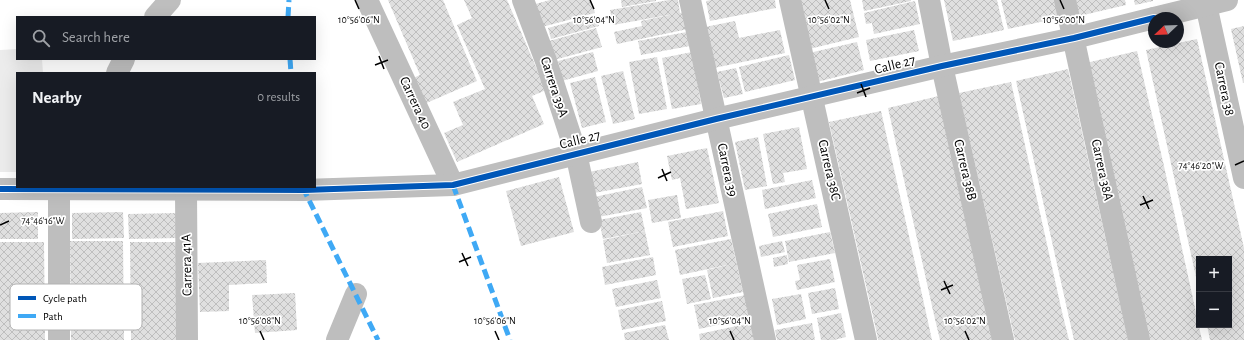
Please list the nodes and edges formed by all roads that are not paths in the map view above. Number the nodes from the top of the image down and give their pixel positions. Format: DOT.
graph roads {
  1 [pos="170,0"];
  2 [pos="367,0"];
  3 [pos="523,0"];
  4 [pos="690,0"];
  5 [pos="790,0"];
  6 [pos="929,0"];
  7 [pos="1065,0"];
  8 [pos="1227,0"];
  9 [pos="1205,2"];
  10 [pos="1173,12"];
  11 [pos="156,16"];
  12 [pos="1148,20"];
  13 [pos="1074,38"];
  14 [pos="123,60"];
  15 [pos="942,66"];
  16 [pos="117,72"];
  17 [pos="812,97"];
  18 [pos="716,119"];
  19 [pos="576,153"];
  20 [pos="1244,178"];
  21 [pos="453,185"];
  22 [pos="60,188"];
  23 [pos="0,189"];
  24 [pos="186,190"];
  25 [pos="591,222"];
  26 [pos="59,284"];
  27 [pos="356,294"];
  28 [pos="59,330"];
  29 [pos="59,340"];
  30 [pos="187,340"];
  31 [pos="337,340"];
  32 [pos="764,340"];
  33 [pos="866,340"];
  34 [pos="1003,340"];
  35 [pos="1139,340"];
  1 -- 11 [label="street"];
  2 -- 21 [label="street, Carrera 40"];
  3 -- 19 [label="street, Carrera 39A"];
  4 -- 18 [label="street, Carrera 39"];
  5 -- 17 [label="street, Carrera 38C"];
  6 -- 15 [label="street, Carrera 38B"];
  7 -- 13 [label="street, Carrera 38A"];
  8 -- 9 [label="street, Calle 27"];
  9 -- 10 [label="street, Calle 27"];
  9 -- 20 [label="street, Carrera 38"];
  12 -- 13 [label="street, Calle 27"];
  13 -- 15 [label="street, Calle 27"];
  13 -- 35 [label="street, Carrera 38A"];
  14 -- 16 [label="street"];
  15 -- 17 [label="street, Calle 27"];
  15 -- 34 [label="street, Carrera 38B"];
  17 -- 18 [label="street, Calle 27"];
  17 -- 33 [label="street, Carrera 38C"];
  18 -- 19 [label="street, Calle 27"];
  18 -- 32 [label="street, Carrera 39"];
  19 -- 21 [label="street, Calle 27"];
  19 -- 25 [label="street, Carrera 39A"];
  21 -- 24 [label="street, Calle 27"];
  22 -- 23 [label="street, Calle 27"];
  22 -- 24 [label="street, Calle 27"];
  22 -- 26 [label="street"];
  24 -- 30 [label="street, Carrera 41A"];
  27 -- 31 [label="street"];
  28 -- 29 [label="street"];
}
